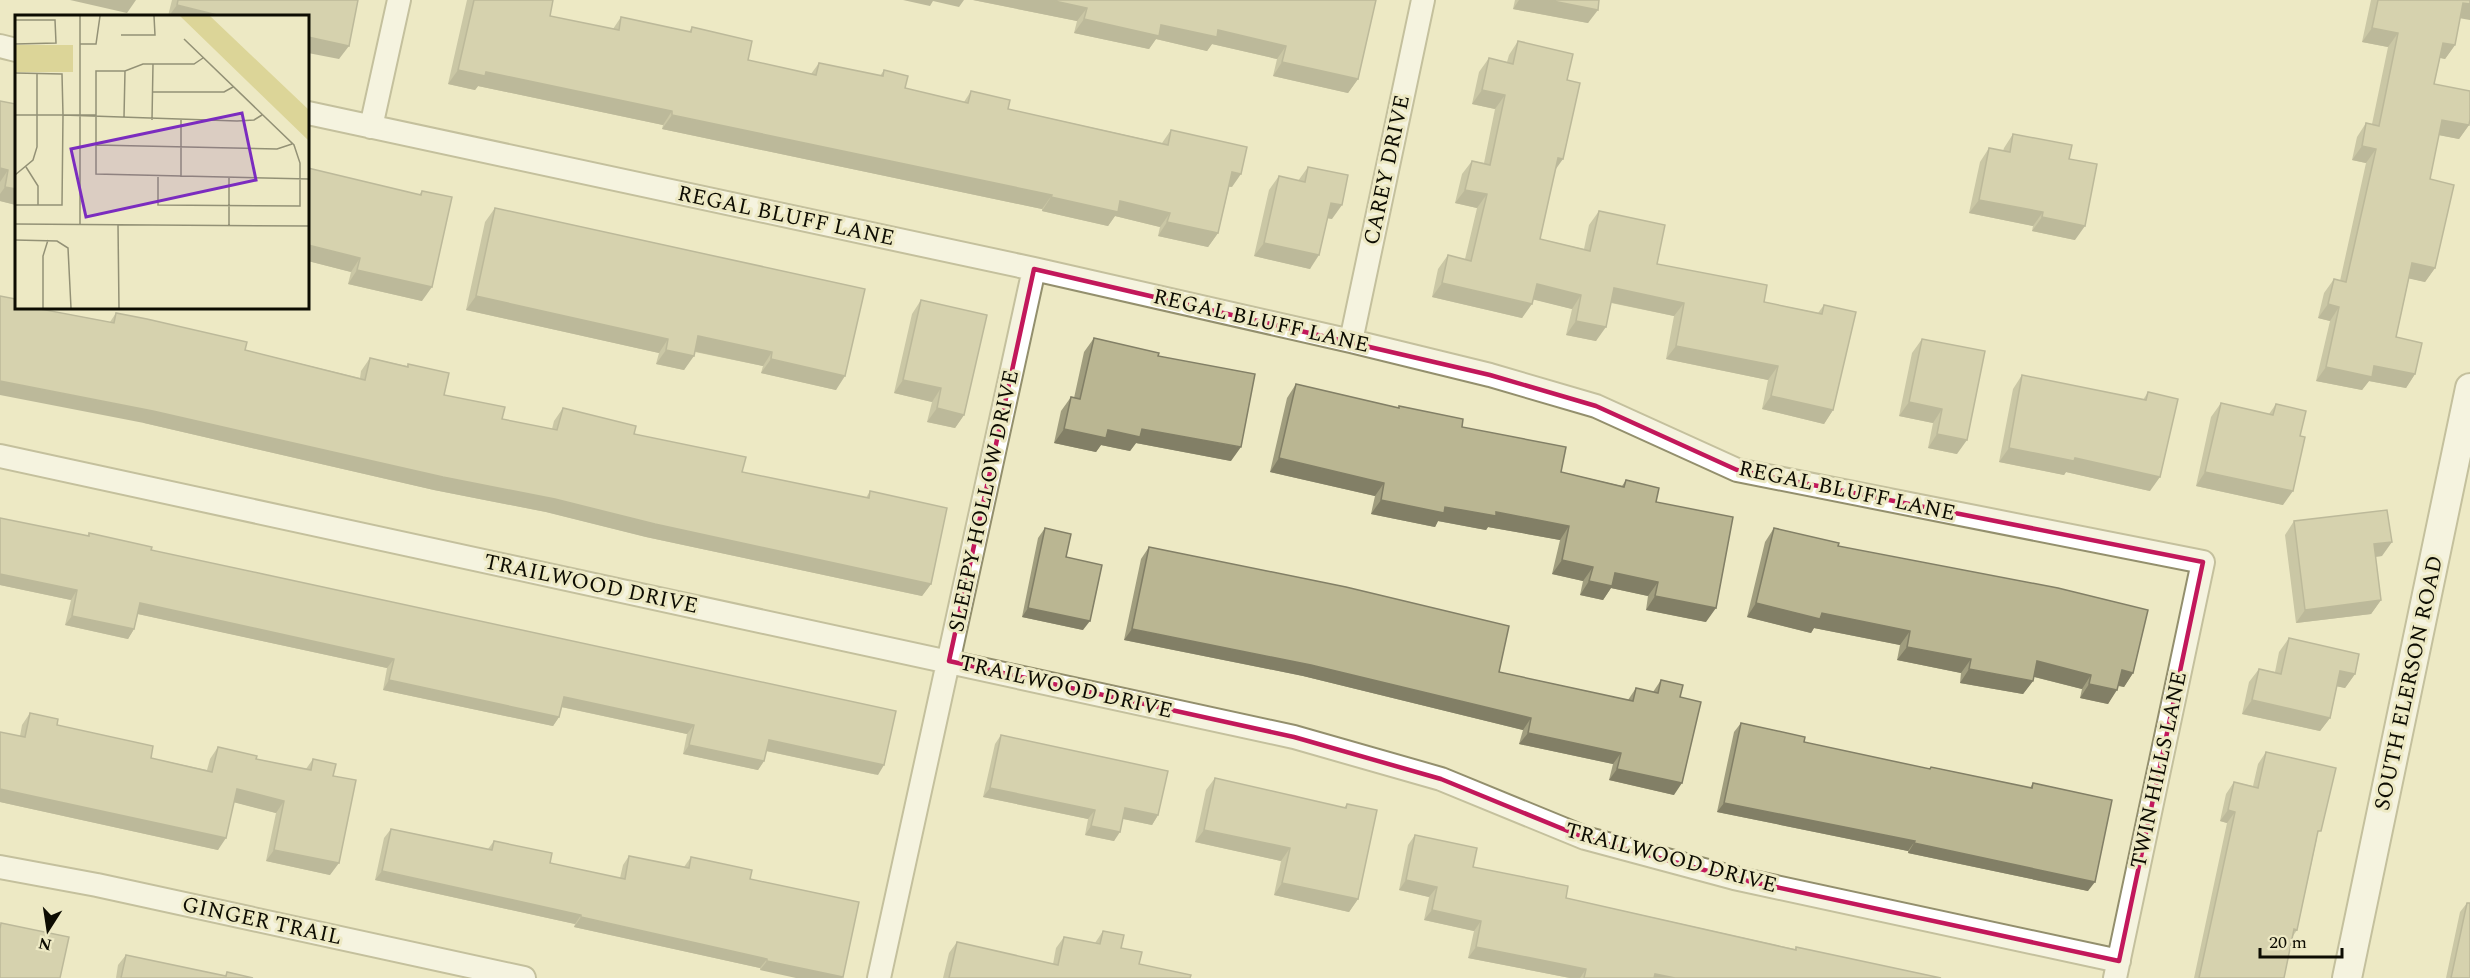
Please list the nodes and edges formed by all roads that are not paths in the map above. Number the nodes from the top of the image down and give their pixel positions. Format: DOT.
graph roads {
  1 [pos="399,0"];
  2 [pos="1423,0"];
  3 [pos="0,46"];
  4 [pos="15,50"];
  5 [pos="309,113"];
  6 [pos="372,127"];
  7 [pos="1034,269"];
  8 [pos="1351,340"];
  9 [pos="2470,388"];
  10 [pos="0,456"];
  11 [pos="2203,562"];
  12 [pos="949,661"];
  13 [pos="0,867"];
  14 [pos="2117,970"];
  15 [pos="524,978"];
  16 [pos="879,978"];
  17 [pos="2347,978"];
  1 -- 6 [label="street"];
  2 -- 8 [label="street, CAREY DRIVE"];
  3 -- 4 [label="street"];
  5 -- 6 [label="street, REGAL BLUFF LANE"];
  6 -- 7 [label="street, REGAL BLUFF LANE"];
  7 -- 8 [label="street, REGAL BLUFF LANE"];
  7 -- 12 [label="street, SLEEPY HOLLOW DRIVE"];
  8 -- 11 [label="street, REGAL BLUFF LANE"];
  9 -- 17 [label="street, SOUTH ELERSON ROAD"];
  10 -- 12 [label="street, TRAILWOOD DRIVE"];
  11 -- 14 [label="street, TWIN HILLS LANE"];
  12 -- 14 [label="street, TRAILWOOD DRIVE"];
  12 -- 16 [label="street, SLEEPY HOLLOW DRIVE"];
  13 -- 15 [label="street, GINGER TRAIL"];
}
